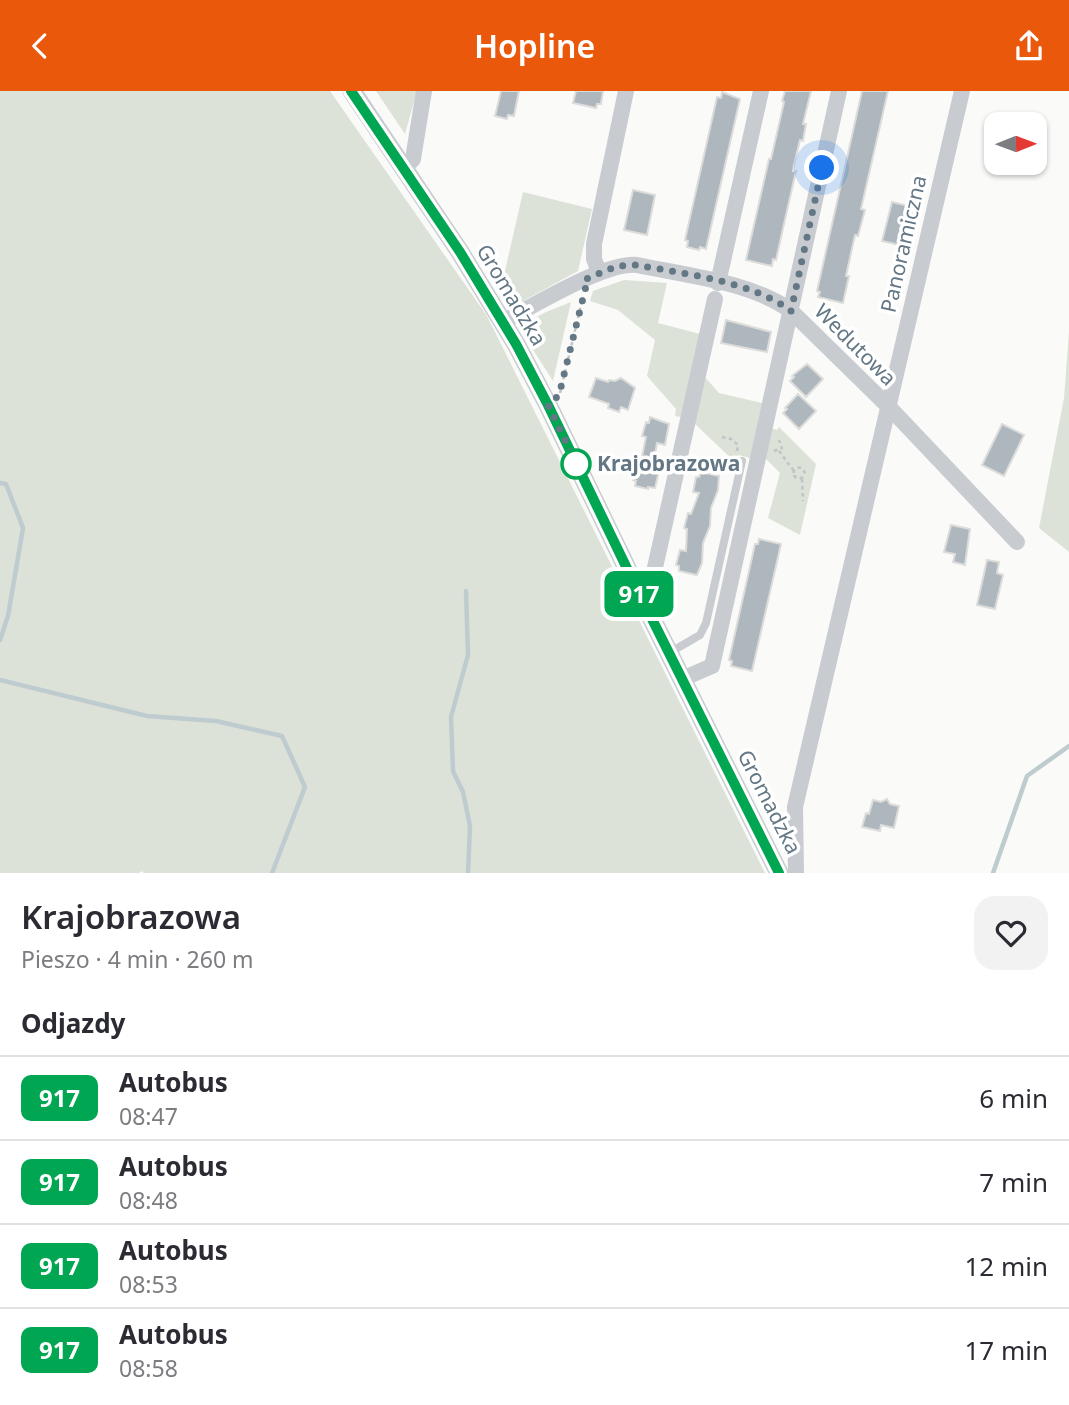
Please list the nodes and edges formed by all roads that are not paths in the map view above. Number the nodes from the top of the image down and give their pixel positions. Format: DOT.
graph roads {
  1 [pos="352,91"];
  2 [pos="424,91"];
  3 [pos="626,91"];
  4 [pos="761,91"];
  5 [pos="839,91"];
  6 [pos="962,91"];
  7 [pos="403,169"];
  8 [pos="592,276"];
  9 [pos="719,283"];
  10 [pos="715,299"];
  11 [pos="791,311"];
  12 [pos="502,322"];
  13 [pos="888,407"];
  14 [pos="742,461"];
  15 [pos="1017,542"];
  16 [pos="635,585"];
  17 [pos="668,653"];
  18 [pos="681,679"];
  19 [pos="779,873"];
  20 [pos="796,873"];
  1 -- 7 [label="street, Gromadzka"];
  2 -- 7 [label="street"];
  3 -- 8 [label="street"];
  4 -- 9 [label="street"];
  5 -- 11 [label="street"];
  6 -- 13 [label="street, Panoramiczna"];
  7 -- 12 [label="street, Gromadzka"];
  8 -- 9 [label="street, Wedutowa"];
  8 -- 12 [label="street, Wedutowa"];
  9 -- 11 [label="street, Wedutowa"];
  10 -- 16 [label="street"];
  11 -- 13 [label="street, Wedutowa"];
  11 -- 18 [label="street"];
  12 -- 16 [label="street, Gromadzka"];
  13 -- 15 [label="street, Wedutowa"];
  13 -- 20 [label="street, Panoramiczna"];
  14 -- 17 [label="lane"];
  16 -- 17 [label="street, Gromadzka"];
  17 -- 18 [label="street, Gromadzka"];
  18 -- 19 [label="street, Gromadzka"];
}
